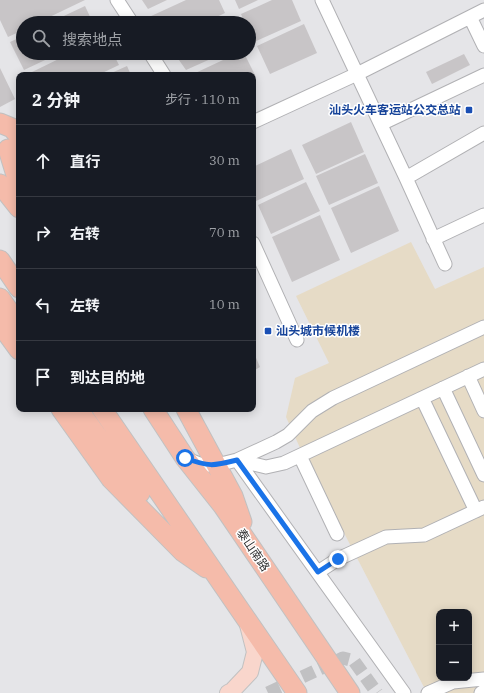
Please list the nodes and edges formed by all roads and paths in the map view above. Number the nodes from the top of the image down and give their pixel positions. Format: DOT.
graph roads {
  1 [pos="117,0"];
  2 [pos="322,0"];
  3 [pos="484,10"];
  4 [pos="127,16"];
  5 [pos="470,17"];
  6 [pos="484,46"];
  7 [pos="154,60"];
  8 [pos="162,72"];
  9 [pos="357,74"];
  10 [pos="484,75"];
  11 [pos="256,121"];
  12 [pos="0,123"];
  13 [pos="381,124"];
  14 [pos="484,133"];
  15 [pos="9,141"];
  16 [pos="16,161"];
  17 [pos="16,172"];
  18 [pos="406,178"];
  19 [pos="0,184"];
  20 [pos="16,204"];
  21 [pos="484,215"];
  22 [pos="434,239"];
  23 [pos="256,250"];
  24 [pos="0,260"];
  25 [pos="445,264"];
  26 [pos="16,284"];
  27 [pos="0,298"];
  28 [pos="16,321"];
  29 [pos="0,324"];
  30 [pos="484,327"];
  31 [pos="297,340"];
  32 [pos="16,346"];
  33 [pos="484,370"];
  34 [pos="468,376"];
  35 [pos="443,388"];
  36 [pos="422,398"];
  37 [pos="484,411"];
  38 [pos="63,412"];
  39 [pos="80,412"];
  40 [pos="104,412"];
  41 [pos="156,412"];
  42 [pos="175,412"];
  43 [pos="187,412"];
  44 [pos="300,456"];
  45 [pos="237,460"];
  46 [pos="201,463"];
  47 [pos="484,475"];
  48 [pos="480,509"];
  49 [pos="337,534"];
  50 [pos="251,546"];
  51 [pos="203,556"];
  52 [pos="318,572"];
  53 [pos="216,574"];
  54 [pos="247,620"];
  55 [pos="484,679"];
  56 [pos="484,691"];
  57 [pos="228,693"];
  58 [pos="297,693"];
  59 [pos="350,693"];
  60 [pos="404,693"];
  61 [pos="428,693"];
  62 [pos="481,693"];
  1 -- 4 [label="street"];
  2 -- 9 [label="street"];
  3 -- 5 [label="street"];
  5 -- 6 [label="street"];
  5 -- 9 [label="street"];
  7 -- 8 [label="street"];
  9 -- 11 [label="street"];
  9 -- 13 [label="street"];
  10 -- 13 [label="street"];
  12 -- 15 [label="highway"];
  13 -- 18 [label="street"];
  14 -- 18 [label="street"];
  15 -- 16 [label="highway"];
  15 -- 17 [label="highway"];
  18 -- 22 [label="street"];
  19 -- 20 [label="highway"];
  21 -- 22 [label="street"];
  22 -- 25 [label="street"];
  23 -- 31 [label="street"];
  24 -- 26 [label="highway"];
  27 -- 28 [label="highway"];
  29 -- 32 [label="highway"];
  30 -- 45 [label="street"];
  33 -- 34 [label="street"];
  34 -- 35 [label="street"];
  34 -- 37 [label="street"];
  35 -- 36 [label="street"];
  35 -- 47 [label="street"];
  36 -- 44 [label="street"];
  36 -- 48 [label="street"];
  38 -- 53 [label="highway"];
  39 -- 51 [label="highway"];
  40 -- 51 [label="highway"];
  41 -- 46 [label="highway"];
  42 -- 46 [label="highway"];
  43 -- 46 [label="highway"];
  44 -- 45 [label="street"];
  44 -- 49 [label="street"];
  45 -- 46 [label="street"];
  45 -- 52 [label="street"];
  46 -- 50 [label="highway, 泰山南路"];
  46 -- 50 [label="highway"];
  48 -- 52 [label="street"];
  50 -- 59 [label="highway, 泰山南路"];
  51 -- 53 [label="highway"];
  52 -- 60 [label="street"];
  53 -- 54 [label="highway"];
  54 -- 57 [label="main road"];
  54 -- 58 [label="highway"];
  55 -- 61 [label="street"];
  56 -- 62 [label="street"];
}
